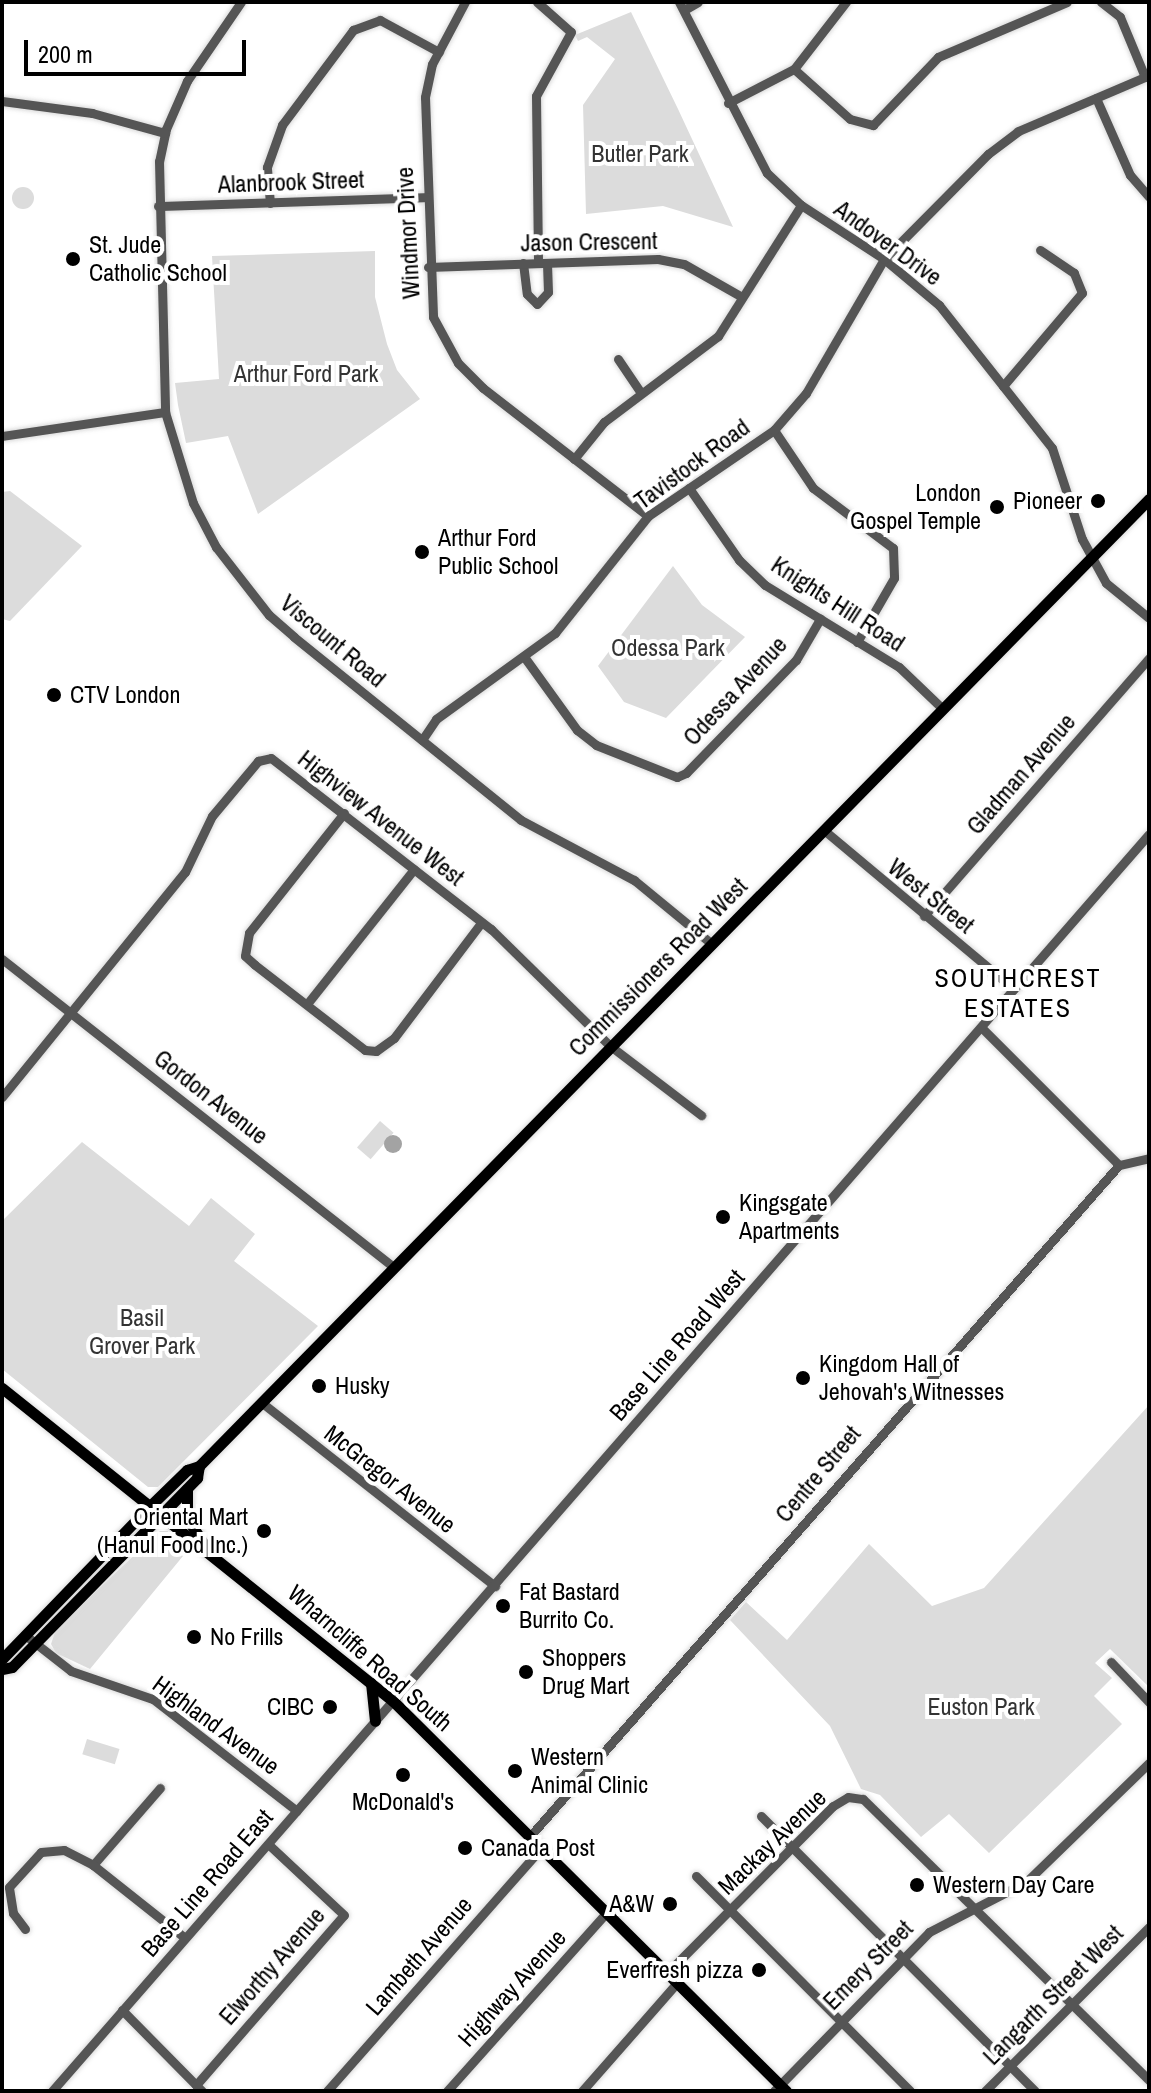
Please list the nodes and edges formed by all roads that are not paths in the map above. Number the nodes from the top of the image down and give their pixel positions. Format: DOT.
graph roads {
  1 [pos="241,2"];
  2 [pos="465,2"];
  3 [pos="537,2"];
  4 [pos="698,2"];
  5 [pos="846,2"];
  6 [pos="1101,2"];
  7 [pos="1063,3"];
  8 [pos="682,6"];
  9 [pos="439,52"];
  10 [pos="794,69"];
  11 [pos="1147,76"];
  12 [pos="1096,98"];
  13 [pos="2,101"];
  14 [pos="728,103"];
  15 [pos="165,133"];
  16 [pos="426,197"];
  17 [pos="1149,197"];
  18 [pos="270,203"];
  19 [pos="801,205"];
  20 [pos="158,206"];
  21 [pos="1040,250"];
  22 [pos="884,259"];
  23 [pos="523,263"];
  24 [pos="543,263"];
  25 [pos="428,267"];
  26 [pos="742,297"];
  27 [pos="618,359"];
  28 [pos="1003,386"];
  29 [pos="641,393"];
  30 [pos="165,412"];
  31 [pos="774,430"];
  32 [pos="2,436"];
  33 [pos="574,459"];
  34 [pos="689,488"];
  35 [pos="1149,499"];
  36 [pos="648,516"];
  37 [pos="1093,560"];
  38 [pos="1149,618"];
  39 [pos="820,619"];
  40 [pos="857,642"];
  41 [pos="525,658"];
  42 [pos="1149,658"];
  43 [pos="943,709"];
  44 [pos="422,740"];
  45 [pos="344,813"];
  46 [pos="825,831"];
  47 [pos="1149,834"];
  48 [pos="414,869"];
  49 [pos="924,916"];
  50 [pos="481,923"];
  51 [pos="712,944"];
  52 [pos="2,959"];
  53 [pos="1014,989"];
  54 [pos="307,1004"];
  55 [pos="71,1013"];
  56 [pos="981,1027"];
  57 [pos="609,1045"];
  58 [pos="2,1097"];
  59 [pos="701,1115"];
  60 [pos="1149,1158"];
  61 [pos="1119,1165"];
  62 [pos="394,1267"];
  63 [pos="2,1388"];
  64 [pos="261,1402"];
  65 [pos="199,1466"];
  66 [pos="188,1487"];
  67 [pos="150,1506"];
  68 [pos="161,1515"];
  69 [pos="210,1553"];
  70 [pos="495,1586"];
  71 [pos="25,1635"];
  72 [pos="35,1643"];
  73 [pos="2,1659"];
  74 [pos="1111,1662"];
  75 [pos="2,1669"];
  76 [pos="371,1683"];
  77 [pos="393,1701"];
  78 [pos="1149,1702"];
  79 [pos="375,1721"];
  80 [pos="1149,1763"];
  81 [pos="160,1788"];
  82 [pos="297,1811"];
  83 [pos="761,1816"];
  84 [pos="531,1835"];
  85 [pos="268,1844"];
  86 [pos="542,1847"];
  87 [pos="792,1849"];
  88 [pos="93,1865"];
  89 [pos="696,1876"];
  90 [pos="976,1906"];
  91 [pos="730,1910"];
  92 [pos="607,1912"];
  93 [pos="1149,1927"];
  94 [pos="25,1929"];
  95 [pos="185,1938"];
  96 [pos="900,1959"];
  97 [pos="667,1973"];
  98 [pos="677,1983"];
  99 [pos="1073,2003"];
  100 [pos="122,2010"];
  101 [pos="840,2021"];
  102 [pos="1010,2065"];
  103 [pos="1149,2080"];
  104 [pos="199,2088"];
  105 [pos="780,2089"];
  106 [pos="52,2091"];
  107 [pos="327,2091"];
  108 [pos="447,2091"];
  109 [pos="582,2091"];
  110 [pos="910,2091"];
  111 [pos="985,2091"];
  112 [pos="1035,2091"];
  1 -- 15 [label="street, Viscount Road"];
  2 -- 9 [label="street, Windmor Drive"];
  3 -- 24 [label="street"];
  4 -- 8 [label="street"];
  5 -- 10 [label="street"];
  6 -- 11 [label="street"];
  7 -- 10 [label="street"];
  8 -- 14 [label="street, Andover Drive"];
  9 -- 16 [label="street, Windmor Drive"];
  9 -- 18 [label="street"];
  10 -- 14 [label="street"];
  11 -- 12 [label="street, Tavistock Road"];
  12 -- 17 [label="street"];
  12 -- 22 [label="street, Tavistock Road"];
  13 -- 15 [label="street"];
  14 -- 19 [label="street, Andover Drive"];
  15 -- 20 [label="street, Viscount Road"];
  16 -- 18 [label="street, Alanbrook Street"];
  16 -- 25 [label="street, Windmor Drive"];
  18 -- 20 [label="street, Alanbrook Street"];
  19 -- 22 [label="street, Andover Drive"];
  19 -- 26 [label="street"];
  20 -- 30 [label="street, Viscount Road"];
  21 -- 28 [label="street"];
  22 -- 28 [label="street, Andover Drive"];
  22 -- 31 [label="street, Tavistock Road"];
  23 -- 24 [label="street, Jason Crescent"];
  23 -- 24 [label="street"];
  23 -- 25 [label="street, Jason Crescent"];
  24 -- 26 [label="street, Jason Crescent"];
  25 -- 33 [label="street, Windmor Drive"];
  26 -- 29 [label="street"];
  27 -- 29 [label="street"];
  28 -- 37 [label="street, Andover Drive"];
  29 -- 33 [label="street"];
  30 -- 32 [label="street"];
  30 -- 44 [label="street, Viscount Road"];
  31 -- 34 [label="street, Tavistock Road"];
  31 -- 40 [label="street"];
  33 -- 36 [label="street, Windmor Drive"];
  34 -- 36 [label="street, Tavistock Road"];
  34 -- 39 [label="street, Knights Hill Road"];
  35 -- 37 [label="main road, Commissioners Road West"];
  36 -- 41 [label="street, Tavistock Road"];
  37 -- 38 [label="street, Andover Drive"];
  37 -- 43 [label="main road, Commissioners Road West"];
  39 -- 40 [label="street, Knights Hill Road"];
  39 -- 41 [label="street, Odessa Avenue"];
  40 -- 43 [label="street, Knights Hill Road"];
  41 -- 44 [label="street, Tavistock Road"];
  42 -- 49 [label="street, Gladman Avenue"];
  43 -- 46 [label="main road, Commissioners Road West"];
  44 -- 51 [label="street, Viscount Road"];
  45 -- 48 [label="street, Highview Avenue West"];
  45 -- 54 [label="street"];
  45 -- 55 [label="street, Highview Avenue West"];
  46 -- 49 [label="street, West Street"];
  46 -- 51 [label="main road, Commissioners Road West"];
  47 -- 53 [label="street, Base Line Road West"];
  48 -- 50 [label="street, Highview Avenue West"];
  48 -- 54 [label="street"];
  49 -- 53 [label="street, West Street"];
  50 -- 54 [label="street"];
  50 -- 57 [label="street, Highview Avenue West"];
  51 -- 57 [label="main road, Commissioners Road West"];
  52 -- 55 [label="street, Gordon Avenue"];
  53 -- 56 [label="street, Base Line Road West"];
  55 -- 58 [label="street, Highview Avenue West"];
  55 -- 62 [label="street, Gordon Avenue"];
  56 -- 61 [label="street"];
  56 -- 70 [label="street, Base Line Road West"];
  57 -- 59 [label="street, Highview Avenue West"];
  57 -- 62 [label="main road, Commissioners Road West"];
  60 -- 61 [label="street"];
  61 -- 84 [label="street, Centre Street"];
  62 -- 64 [label="main road, Commissioners Road West"];
  63 -- 67 [label="main road, Wharncliffe Road South"];
  64 -- 65 [label="main road, Commissioners Road West"];
  64 -- 70 [label="street, McGregor Avenue"];
  65 -- 66 [label="main road, Commissioners Road West"];
  65 -- 67 [label="main road, Commissioners Road West"];
  66 -- 68 [label="main road, Commissioners Road West"];
  66 -- 69 [label="main road"];
  67 -- 68 [label="main road, Wharncliffe Road South"];
  67 -- 71 [label="main road, Commissioners Road West"];
  68 -- 69 [label="main road, Wharncliffe Road South"];
  68 -- 72 [label="main road, Commissioners Road West"];
  69 -- 76 [label="main road, Wharncliffe Road South"];
  70 -- 77 [label="street, Base Line Road West"];
  71 -- 72 [label="street, Highland Avenue"];
  71 -- 73 [label="main road, Commissioners Road West"];
  72 -- 75 [label="main road, Commissioners Road West"];
  72 -- 82 [label="street, Highland Avenue"];
  74 -- 78 [label="street"];
  76 -- 77 [label="main road, Wharncliffe Road South"];
  76 -- 79 [label="main road"];
  77 -- 79 [label="street, Base Line Road East"];
  77 -- 84 [label="main road, Wharncliffe Road South"];
  79 -- 82 [label="street, Base Line Road East"];
  80 -- 90 [label="street, Emery Street"];
  81 -- 88 [label="street"];
  82 -- 85 [label="street, Base Line Road East"];
  83 -- 87 [label="street"];
  84 -- 86 [label="main road, Wharncliffe Road South"];
  85 -- 95 [label="street, Base Line Road East"];
  85 -- 104 [label="street, Elworthy Avenue"];
  86 -- 92 [label="main road, Wharncliffe Road South"];
  86 -- 107 [label="street, Lambeth Avenue"];
  87 -- 90 [label="street, Mackay Avenue"];
  87 -- 91 [label="street, Mackay Avenue"];
  87 -- 96 [label="street"];
  88 -- 94 [label="street"];
  88 -- 95 [label="street"];
  89 -- 91 [label="street"];
  90 -- 96 [label="street, Emery Street"];
  90 -- 99 [label="street, Mackay Avenue"];
  91 -- 97 [label="street, Mackay Avenue"];
  91 -- 101 [label="street"];
  92 -- 97 [label="main road, Wharncliffe Road South"];
  92 -- 108 [label="street, Highway Avenue"];
  93 -- 99 [label="street, Langarth Street West"];
  95 -- 100 [label="street, Base Line Road East"];
  96 -- 101 [label="street, Emery Street"];
  96 -- 102 [label="street"];
  97 -- 98 [label="main road, Wharncliffe Road South"];
  98 -- 105 [label="main road, Wharncliffe Road South"];
  98 -- 109 [label="street"];
  99 -- 102 [label="street, Langarth Street West"];
  99 -- 103 [label="street, Mackay Avenue"];
  100 -- 104 [label="street"];
  100 -- 106 [label="street, Base Line Road East"];
  101 -- 105 [label="street, Emery Street"];
  101 -- 110 [label="street"];
  102 -- 111 [label="street, Langarth Street West"];
  102 -- 112 [label="street"];
}
